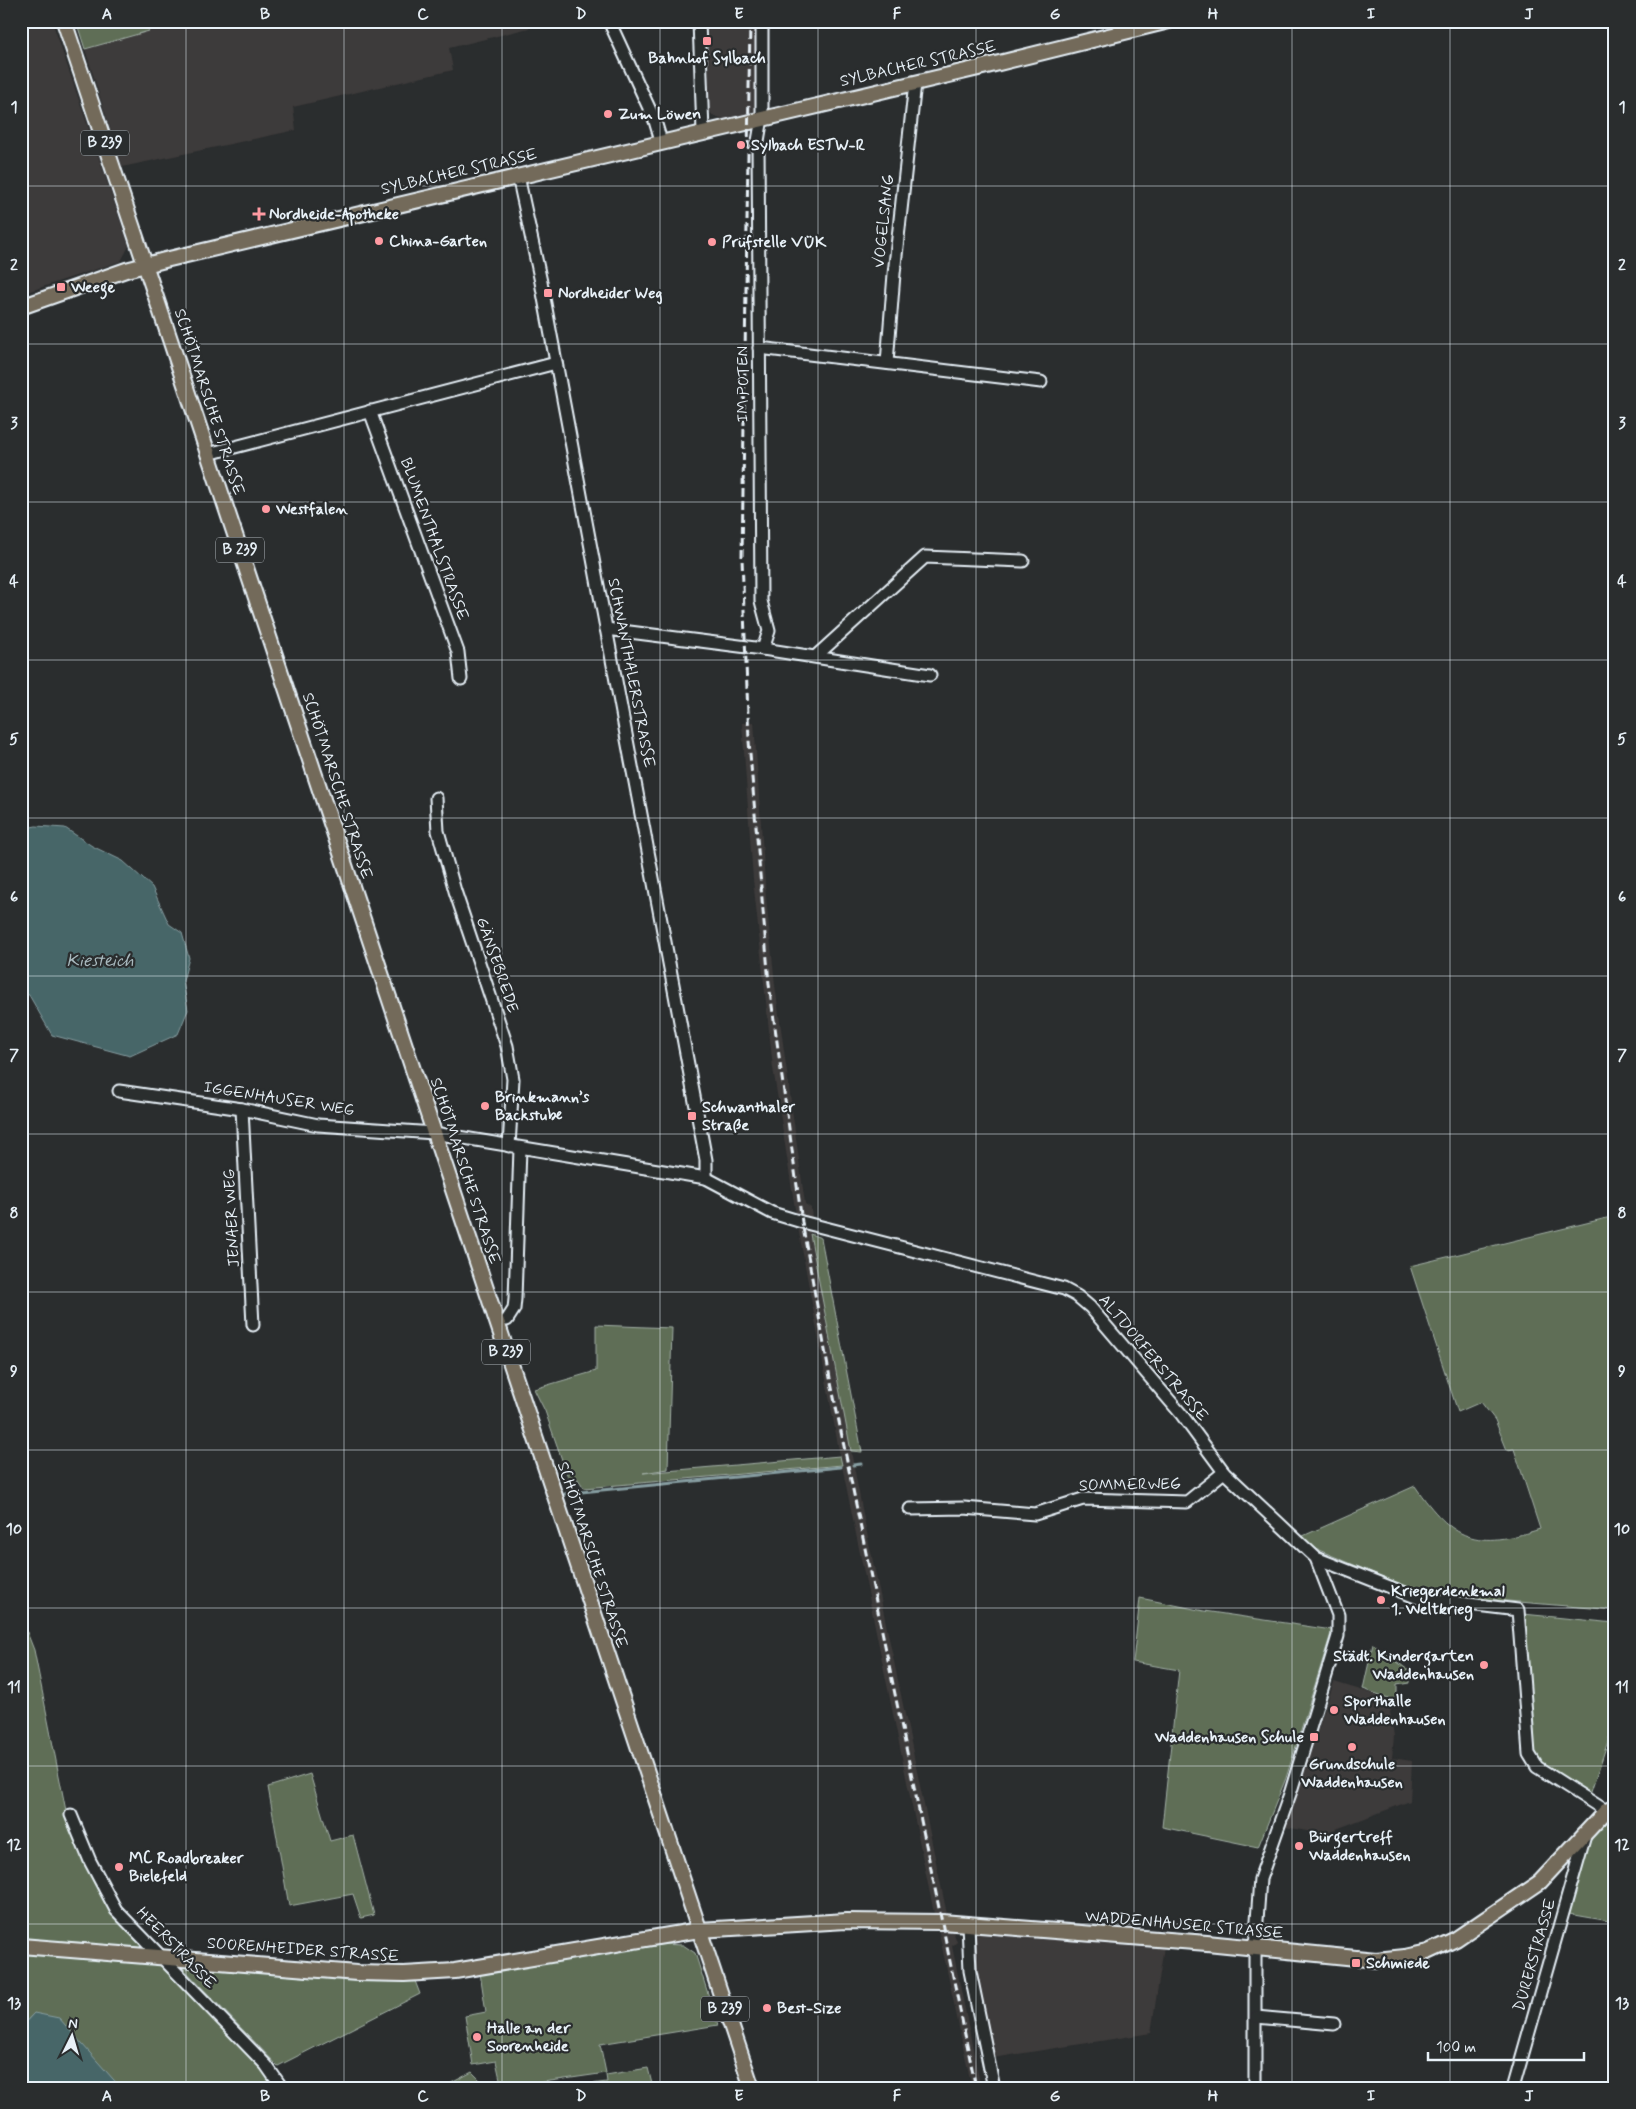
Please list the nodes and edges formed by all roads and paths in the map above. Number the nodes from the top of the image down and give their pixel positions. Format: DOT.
graph roads {
  1 [pos="64,21"];
  2 [pos="609,21"];
  3 [pos="699,21"];
  4 [pos="762,21"];
  5 [pos="1169,21"];
  6 [pos="915,83"];
  7 [pos="762,118"];
  8 [pos="703,132"];
  9 [pos="662,141"];
  10 [pos="518,176"];
  11 [pos="145,264"];
  12 [pos="21,307"];
  13 [pos="759,348"];
  14 [pos="556,363"];
  15 [pos="888,363"];
  16 [pos="1041,382"];
  17 [pos="370,411"];
  18 [pos="208,454"];
  19 [pos="1023,561"];
  20 [pos="606,629"];
  21 [pos="763,649"];
  22 [pos="816,656"];
  23 [pos="930,675"];
  24 [pos="461,679"];
  25 [pos="436,798"];
  26 [pos="119,1091"];
  27 [pos="242,1109"];
  28 [pos="434,1133"];
  29 [pos="514,1147"];
  30 [pos="706,1178"];
  31 [pos="507,1320"];
  32 [pos="253,1326"];
  33 [pos="1224,1472"];
  34 [pos="910,1509"];
  35 [pos="1316,1558"];
  36 [pos="1610,1810"];
  37 [pos="71,1814"];
  38 [pos="1587,1830"];
  39 [pos="968,1924"];
  40 [pos="699,1930"];
  41 [pos="21,1946"];
  42 [pos="1255,1948"];
  43 [pos="163,1957"];
  44 [pos="1256,2017"];
  45 [pos="1334,2024"];
  46 [pos="282,2088"];
  47 [pos="752,2088"];
  48 [pos="994,2088"];
  49 [pos="1255,2088"];
  50 [pos="1513,2088"];
  1 -- 11 [label="main road, B 239"];
  2 -- 9 [label="street"];
  3 -- 8 [label="street"];
  4 -- 7 [label="street"];
  5 -- 6 [label="main road, SYLBACHER STRASSE"];
  6 -- 7 [label="main road, SYLBACHER STRASSE"];
  6 -- 15 [label="street, VOGELSANG"];
  7 -- 8 [label="main road, SYLBACHER STRASSE"];
  7 -- 13 [label="street, IM POTEN"];
  8 -- 9 [label="main road, SYLBACHER STRASSE"];
  9 -- 10 [label="main road, SYLBACHER STRASSE"];
  10 -- 11 [label="main road, SYLBACHER STRASSE"];
  10 -- 14 [label="street, SCHWANTHALERSTRASSE"];
  11 -- 12 [label="main road, SYLBACHER STRASSE"];
  11 -- 18 [label="main road, SCHÖTMARSCHE STRASSE / B 239"];
  13 -- 15 [label="street"];
  13 -- 21 [label="street, IM POTEN"];
  14 -- 17 [label="street"];
  14 -- 20 [label="street, SCHWANTHALERSTRASSE"];
  15 -- 16 [label="street"];
  17 -- 18 [label="street"];
  17 -- 24 [label="street, BLUMENTHALSTRASSE"];
  18 -- 28 [label="main road, SCHÖTMARSCHE STRASSE / B 239"];
  19 -- 22 [label="street"];
  20 -- 21 [label="street"];
  20 -- 30 [label="street, SCHWANTHALERSTRASSE"];
  21 -- 22 [label="street"];
  22 -- 23 [label="street"];
  25 -- 29 [label="street, GÄNSEBREDE"];
  26 -- 27 [label="street, IGGENHAUSER WEG"];
  27 -- 28 [label="street, IGGENHAUSER WEG"];
  27 -- 32 [label="street, JENAER WEG"];
  28 -- 29 [label="street, ALTDORFERSTRASSE"];
  28 -- 40 [label="main road, SCHÖTMARSCHE STRASSE / B 239"];
  29 -- 30 [label="street, ALTDORFERSTRASSE"];
  29 -- 31 [label="street, GÄNSEBREDE"];
  30 -- 33 [label="street, ALTDORFERSTRASSE"];
  33 -- 34 [label="street, SOMMERWEG"];
  33 -- 35 [label="street, ALTDORFERSTRASSE"];
  35 -- 36 [label="street"];
  35 -- 42 [label="street, ALTDORFERSTRASSE"];
  36 -- 38 [label="main road, WADDENHAUSER STRASSE"];
  37 -- 43 [label="street, HEERSTRASSE"];
  38 -- 42 [label="main road, WADDENHAUSER STRASSE"];
  38 -- 50 [label="street, DÜRERSTRASSE"];
  39 -- 40 [label="main road, WADDENHAUSER STRASSE"];
  39 -- 42 [label="main road, WADDENHAUSER STRASSE"];
  39 -- 48 [label="street"];
  40 -- 43 [label="main road, SOORENHEIDER STRASSE"];
  40 -- 47 [label="main road, SCHÖTMARSCHE STRASSE / B 239"];
  41 -- 43 [label="main road, SOORENHEIDER STRASSE"];
  42 -- 44 [label="street, ALTDORFERSTRASSE"];
  43 -- 46 [label="street, HEERSTRASSE"];
  44 -- 45 [label="street"];
  44 -- 49 [label="street, ALTDORFERSTRASSE"];
}
